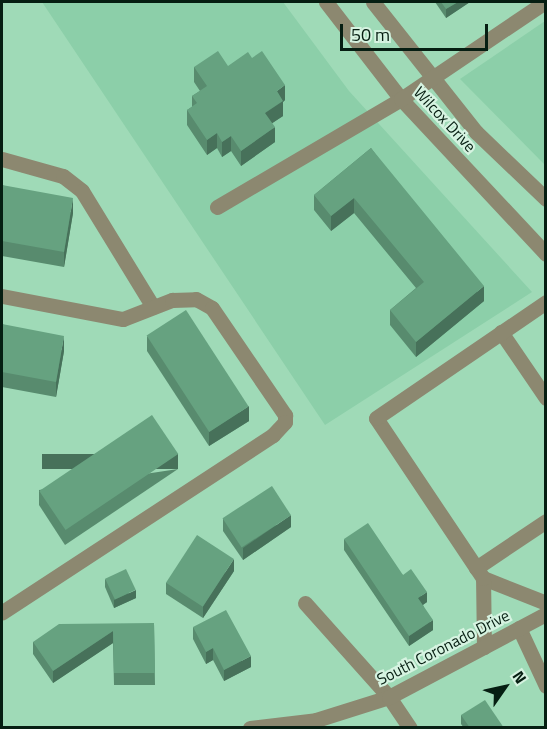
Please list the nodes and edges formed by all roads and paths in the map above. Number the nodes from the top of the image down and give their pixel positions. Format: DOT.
graph roads {
  1 [pos="326,2"];
  2 [pos="373,2"];
  3 [pos="544,2"];
  4 [pos="431,79"];
  5 [pos="401,99"];
  6 [pos="2,159"];
  7 [pos="546,199"];
  8 [pos="217,207"];
  9 [pos="546,254"];
  10 [pos="2,296"];
  11 [pos="546,302"];
  12 [pos="153,307"];
  13 [pos="501,332"];
  14 [pos="546,398"];
  15 [pos="546,521"];
  16 [pos="480,573"];
  17 [pos="305,603"];
  18 [pos="546,603"];
  19 [pos="2,612"];
  20 [pos="546,614"];
  21 [pos="519,628"];
  22 [pos="484,647"];
  23 [pos="546,686"];
  24 [pos="389,698"];
  25 [pos="250,728"];
  26 [pos="410,728"];
  1 -- 5 [label="street, Wilcox Drive"];
  2 -- 4 [label="street, Wilcox Drive"];
  3 -- 4 [label="street"];
  4 -- 5 [label="street"];
  4 -- 7 [label="street, Wilcox Drive"];
  5 -- 8 [label="street"];
  5 -- 9 [label="street, Wilcox Drive"];
  6 -- 12 [label="street"];
  10 -- 12 [label="street"];
  11 -- 13 [label="street"];
  12 -- 19 [label="street"];
  13 -- 14 [label="street"];
  13 -- 16 [label="street"];
  15 -- 16 [label="street"];
  16 -- 18 [label="street"];
  16 -- 22 [label="street"];
  17 -- 24 [label="street"];
  20 -- 21 [label="street, South Coronado Drive"];
  21 -- 22 [label="street, South Coronado Drive"];
  21 -- 23 [label="street"];
  22 -- 24 [label="street, South Coronado Drive"];
  24 -- 25 [label="street, South Coronado Drive"];
  24 -- 26 [label="street"];
}
